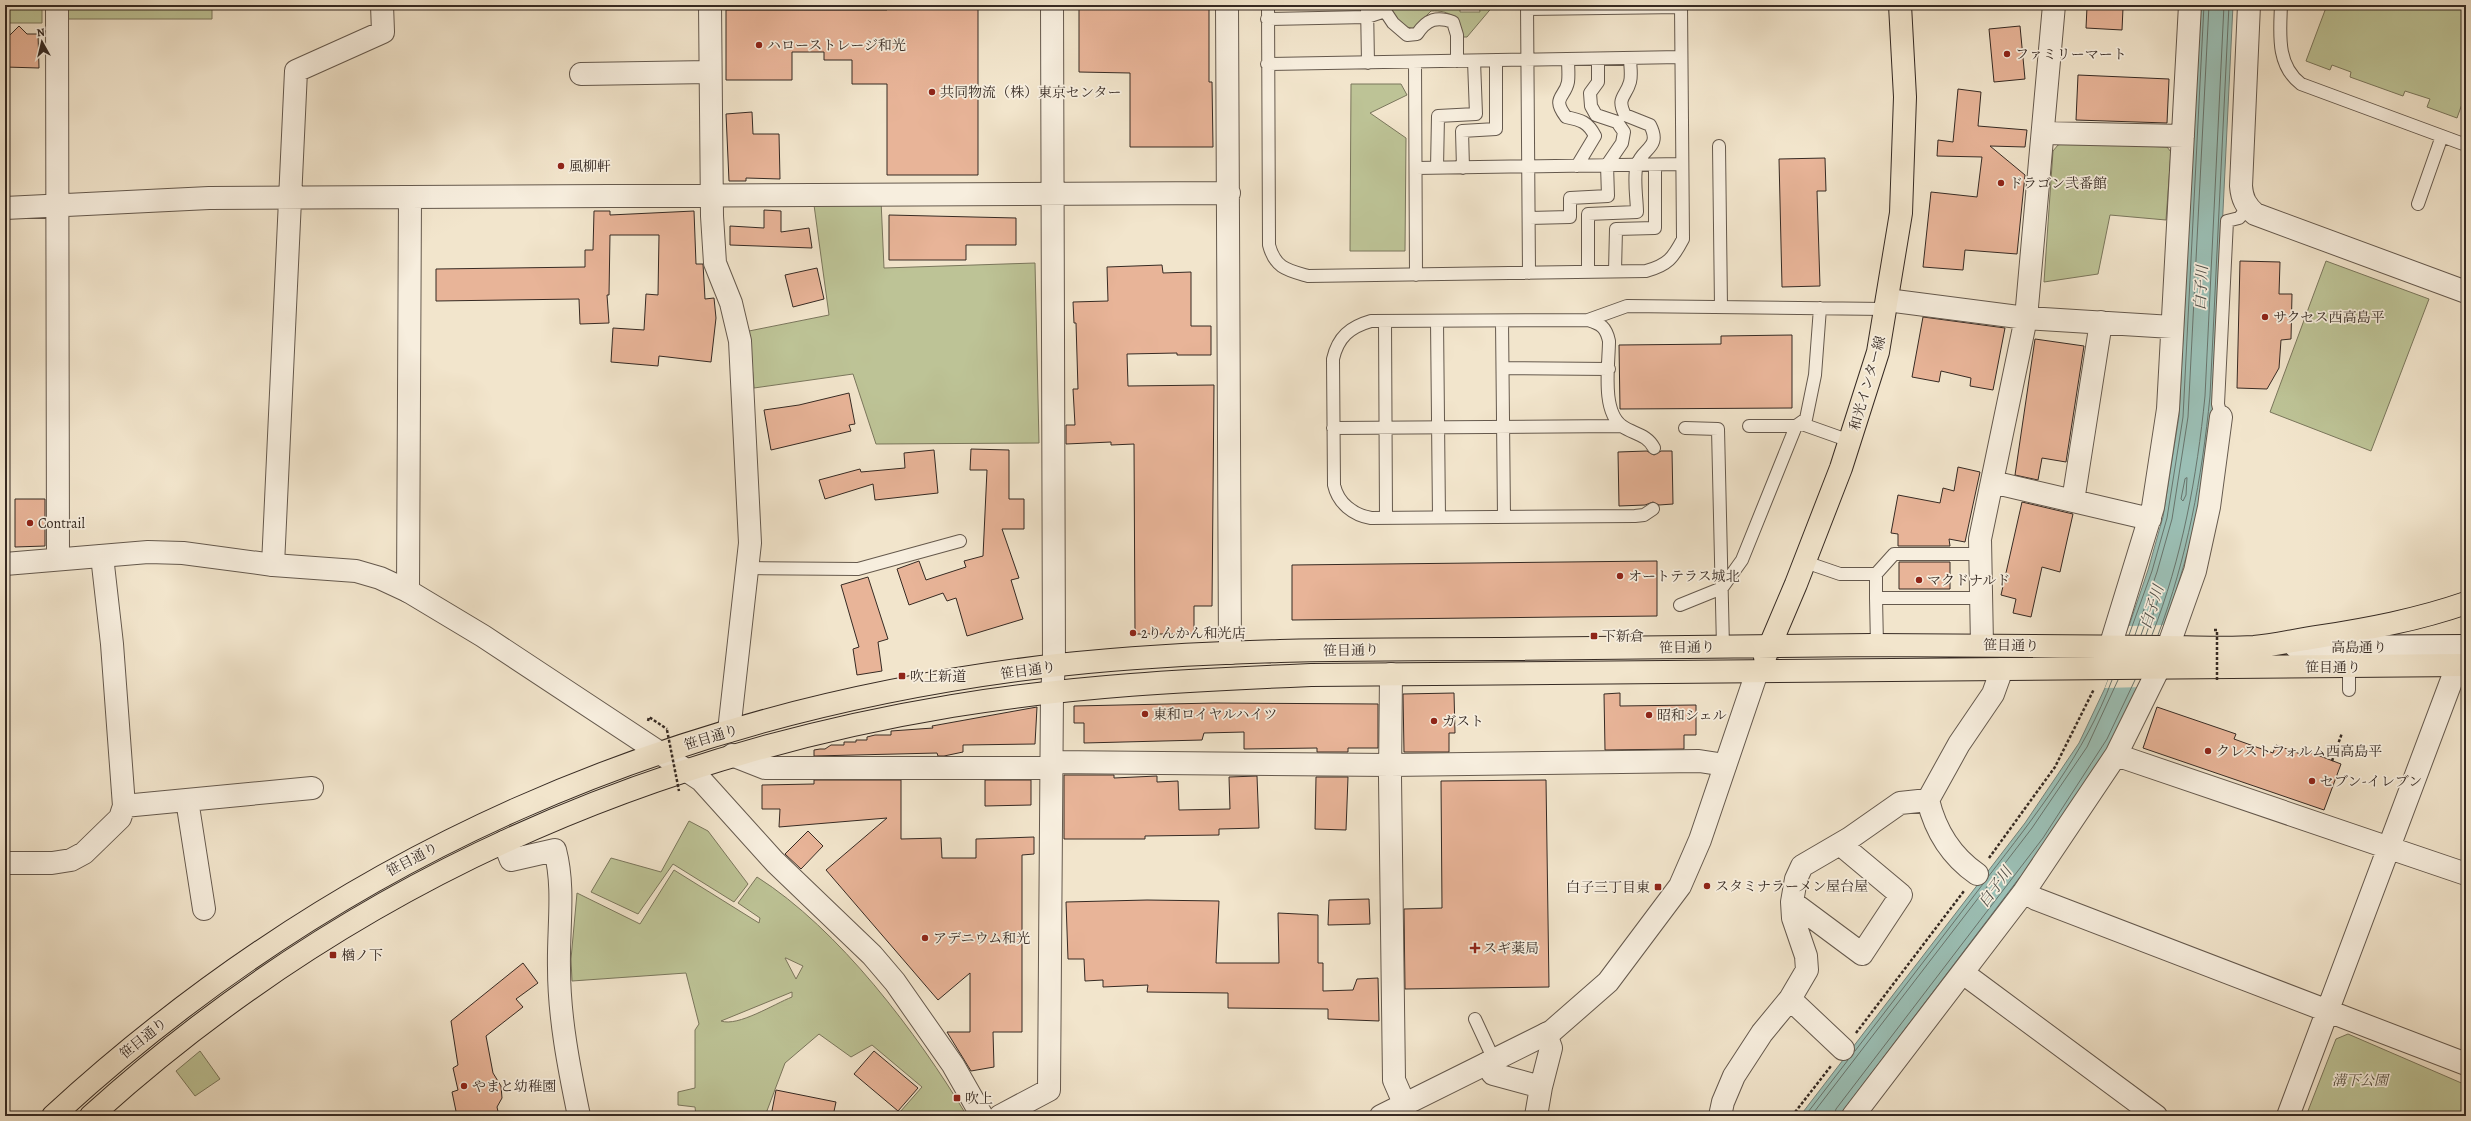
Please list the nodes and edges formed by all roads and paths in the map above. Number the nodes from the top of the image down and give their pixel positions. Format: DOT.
graph roads {
  1 [pos="57,5"];
  2 [pos="382,5"];
  3 [pos="710,5"];
  4 [pos="1052,5"];
  5 [pos="1227,5"];
  6 [pos="1268,5"];
  7 [pos="1900,5"];
  8 [pos="2054,5"];
  9 [pos="2190,5"];
  10 [pos="2249,5"];
  11 [pos="2281,5"];
  12 [pos="1681,6"];
  13 [pos="1527,7"];
  14 [pos="1367,11"];
  15 [pos="1268,19"];
  16 [pos="1681,57"];
  17 [pos="1630,58"];
  18 [pos="1568,59"];
  19 [pos="1598,59"];
  20 [pos="1496,60"];
  21 [pos="1527,60"];
  22 [pos="1457,61"];
  23 [pos="1474,61"];
  24 [pos="1415,62"];
  25 [pos="1368,63"];
  26 [pos="1267,64"];
  27 [pos="710,72"];
  28 [pos="581,74"];
  29 [pos="2043,133"];
  30 [pos="2182,136"];
  31 [pos="2442,136"];
  32 [pos="2466,145"];
  33 [pos="1719,146"];
  34 [pos="1682,164"];
  35 [pos="1607,165"];
  36 [pos="1637,165"];
  37 [pos="1655,165"];
  38 [pos="1528,166"];
  39 [pos="1577,166"];
  40 [pos="1416,168"];
  41 [pos="1437,168"];
  42 [pos="1463,168"];
  43 [pos="1229,193"];
  44 [pos="1053,195"];
  45 [pos="712,196"];
  46 [pos="291,198"];
  47 [pos="410,198"];
  48 [pos="2418,204"];
  49 [pos="57,206"];
  50 [pos="5,208"];
  51 [pos="2248,208"];
  52 [pos="1529,218"];
  53 [pos="1616,271"];
  54 [pos="1588,272"];
  55 [pos="1529,273"];
  56 [pos="1416,274"];
  57 [pos="2466,292"];
  58 [pos="1886,304"];
  59 [pos="1721,307"];
  60 [pos="1820,308"];
  61 [pos="2026,318"];
  62 [pos="1588,320"];
  63 [pos="1385,321"];
  64 [pos="1437,321"];
  65 [pos="1502,321"];
  66 [pos="2101,322"];
  67 [pos="2172,327"];
  68 [pos="1503,368"];
  69 [pos="1609,369"];
  70 [pos="2221,417"];
  71 [pos="1799,425"];
  72 [pos="1621,426"];
  73 [pos="1749,426"];
  74 [pos="1385,427"];
  75 [pos="1438,427"];
  76 [pos="1504,427"];
  77 [pos="1333,428"];
  78 [pos="1685,428"];
  79 [pos="1850,441"];
  80 [pos="1654,448"];
  81 [pos="1992,482"];
  82 [pos="2073,501"];
  83 [pos="1653,509"];
  84 [pos="1439,517"];
  85 [pos="1504,517"];
  86 [pos="1386,518"];
  87 [pos="2150,518"];
  88 [pos="960,541"];
  89 [pos="1980,554"];
  90 [pos="102,556"];
  91 [pos="58,559"];
  92 [pos="1805,562"];
  93 [pos="5,564"];
  94 [pos="273,565"];
  95 [pos="747,568"];
  96 [pos="1876,574"];
  97 [pos="1722,588"];
  98 [pos="408,591"];
  99 [pos="1876,598"];
  100 [pos="1981,598"];
  101 [pos="2466,603"];
  102 [pos="1680,605"];
  103 [pos="2214,630"];
  104 [pos="1877,645"];
  105 [pos="1982,645"];
  106 [pos="1771,646"];
  107 [pos="2466,646"];
  108 [pos="1723,647"];
  109 [pos="2114,647"];
  110 [pos="2252,647"];
  111 [pos="1230,653"];
  112 [pos="2160,657"];
  113 [pos="1054,666"];
  114 [pos="2463,666"];
  115 [pos="2348,667"];
  116 [pos="2002,669"];
  117 [pos="1757,672"];
  118 [pos="1391,674"];
  119 [pos="2102,676"];
  120 [pos="2217,682"];
  121 [pos="2349,690"];
  122 [pos="1052,692"];
  123 [pos="668,730"];
  124 [pos="729,731"];
  125 [pos="2342,733"];
  126 [pos="660,753"];
  127 [pos="732,755"];
  128 [pos="2116,755"];
  129 [pos="2332,761"];
  130 [pos="1051,765"];
  131 [pos="1390,765"];
  132 [pos="1726,765"];
  133 [pos="685,770"];
  134 [pos="312,788"];
  135 [pos="679,791"];
  136 [pos="187,800"];
  137 [pos="1928,800"];
  138 [pos="124,806"];
  139 [pos="504,842"];
  140 [pos="1840,844"];
  141 [pos="2387,848"];
  142 [pos="5,863"];
  143 [pos="1977,874"];
  144 [pos="2466,874"];
  145 [pos="2024,892"];
  146 [pos="1792,902"];
  147 [pos="204,909"];
  148 [pos="1963,972"];
  149 [pos="1790,999"];
  150 [pos="2328,1011"];
  151 [pos="1475,1019"];
  152 [pos="1546,1034"];
  153 [pos="1843,1049"];
  154 [pos="1490,1062"];
  155 [pos="2466,1064"];
  156 [pos="1541,1086"];
  157 [pos="1404,1103"];
  158 [pos="1858,1114"];
  159 [pos="53,1116"];
  160 [pos="91,1116"];
  161 [pos="579,1116"];
  162 [pos="982,1116"];
  163 [pos="1000,1116"];
  164 [pos="1381,1116"];
  165 [pos="1536,1116"];
  166 [pos="1720,1116"];
  167 [pos="1792,1116"];
  168 [pos="2156,1116"];
  169 [pos="2288,1116"];
  1 -- 49 [label="street"];
  2 -- 46 [label="street"];
  3 -- 27 [label="street"];
  4 -- 44 [label="street"];
  5 -- 43 [label="street"];
  6 -- 15 [label="lane"];
  7 -- 58 [label="main road, 和光インター線"];
  8 -- 29 [label="street"];
  9 -- 30 [label="street"];
  10 -- 51 [label="street"];
  11 -- 31 [label="lane"];
  12 -- 13 [label="lane"];
  12 -- 16 [label="lane"];
  13 -- 21 [label="lane"];
  14 -- 15 [label="lane"];
  14 -- 22 [label="lane"];
  14 -- 25 [label="lane"];
  15 -- 26 [label="lane"];
  16 -- 17 [label="lane"];
  16 -- 34 [label="lane"];
  17 -- 19 [label="lane"];
  17 -- 36 [label="lane"];
  18 -- 19 [label="lane"];
  18 -- 21 [label="lane"];
  18 -- 39 [label="lane"];
  19 -- 35 [label="lane"];
  20 -- 21 [label="lane"];
  20 -- 23 [label="lane"];
  20 -- 42 [label="lane"];
  21 -- 38 [label="lane"];
  22 -- 23 [label="lane"];
  22 -- 24 [label="lane"];
  23 -- 41 [label="lane"];
  24 -- 25 [label="lane"];
  24 -- 40 [label="lane"];
  25 -- 26 [label="lane"];
  26 -- 56 [label="lane"];
  27 -- 28 [label="street"];
  27 -- 45 [label="street"];
  29 -- 30 [label="street"];
  29 -- 61 [label="street"];
  30 -- 67 [label="street"];
  31 -- 32 [label="lane"];
  31 -- 48 [label="lane"];
  33 -- 59 [label="lane"];
  34 -- 37 [label="lane"];
  34 -- 53 [label="lane"];
  35 -- 36 [label="lane"];
  35 -- 39 [label="lane"];
  35 -- 52 [label="lane"];
  36 -- 37 [label="lane"];
  36 -- 54 [label="lane"];
  37 -- 53 [label="lane"];
  38 -- 39 [label="lane"];
  38 -- 42 [label="lane"];
  38 -- 52 [label="lane"];
  40 -- 41 [label="lane"];
  40 -- 56 [label="lane"];
  41 -- 42 [label="lane"];
  43 -- 44 [label="street"];
  43 -- 111 [label="street"];
  44 -- 45 [label="street"];
  44 -- 113 [label="street"];
  45 -- 47 [label="street"];
  45 -- 95 [label="street"];
  46 -- 47 [label="street"];
  46 -- 49 [label="street"];
  46 -- 94 [label="street"];
  47 -- 98 [label="street"];
  49 -- 50 [label="street"];
  49 -- 91 [label="street"];
  51 -- 57 [label="street"];
  51 -- 70 [label="lane"];
  52 -- 55 [label="lane"];
  53 -- 54 [label="lane"];
  54 -- 55 [label="lane"];
  55 -- 56 [label="lane"];
  58 -- 60 [label="lane"];
  58 -- 61 [label="street"];
  58 -- 79 [label="main road, 和光インター線"];
  59 -- 60 [label="lane"];
  59 -- 62 [label="lane"];
  60 -- 71 [label="lane"];
  61 -- 66 [label="street"];
  61 -- 81 [label="street"];
  62 -- 65 [label="lane"];
  62 -- 69 [label="lane"];
  63 -- 64 [label="lane"];
  63 -- 74 [label="lane"];
  63 -- 77 [label="lane"];
  64 -- 65 [label="lane"];
  64 -- 75 [label="lane"];
  65 -- 68 [label="lane"];
  66 -- 67 [label="street"];
  66 -- 82 [label="street"];
  67 -- 87 [label="street"];
  68 -- 69 [label="lane"];
  68 -- 76 [label="lane"];
  69 -- 72 [label="lane"];
  70 -- 112 [label="street"];
  71 -- 73 [label="lane"];
  71 -- 79 [label="lane"];
  71 -- 97 [label="lane"];
  72 -- 76 [label="lane"];
  72 -- 80 [label="lane"];
  74 -- 75 [label="lane"];
  74 -- 77 [label="lane"];
  74 -- 86 [label="lane"];
  75 -- 76 [label="lane"];
  75 -- 84 [label="lane"];
  76 -- 85 [label="lane"];
  77 -- 86 [label="lane"];
  78 -- 97 [label="lane"];
  79 -- 92 [label="main road, 和光インター線"];
  81 -- 82 [label="street"];
  81 -- 89 [label="street"];
  82 -- 87 [label="street"];
  83 -- 85 [label="lane"];
  84 -- 85 [label="lane"];
  84 -- 86 [label="lane"];
  87 -- 109 [label="street"];
  88 -- 95 [label="lane"];
  89 -- 96 [label="lane"];
  89 -- 100 [label="street"];
  90 -- 91 [label="street"];
  90 -- 94 [label="street"];
  90 -- 138 [label="street"];
  91 -- 93 [label="street"];
  92 -- 96 [label="lane"];
  92 -- 106 [label="main road, 和光インター線"];
  94 -- 98 [label="street"];
  95 -- 124 [label="street"];
  96 -- 99 [label="lane"];
  97 -- 102 [label="lane"];
  97 -- 108 [label="lane"];
  98 -- 126 [label="street"];
  99 -- 100 [label="lane"];
  99 -- 104 [label="lane"];
  100 -- 105 [label="street"];
  101 -- 110 [label="main road, 笹目通り"];
  103 -- 120 [label="path, bridge"];
  104 -- 105 [label="main road, 笹目通り"];
  104 -- 106 [label="main road, 笹目通り"];
  105 -- 109 [label="main road, 笹目通り"];
  106 -- 108 [label="main road, 笹目通り"];
  106 -- 117 [label="main road, 和光インター線"];
  107 -- 110 [label="street, 高島通り"];
  108 -- 111 [label="main road, 笹目通り"];
  109 -- 112 [label="main road, 笹目通り"];
  110 -- 112 [label="main road, 笹目通り"];
  111 -- 113 [label="main road, 笹目通り"];
  112 -- 115 [label="main road, 笹目通り"];
  112 -- 119 [label="main road, 笹目通り"];
  112 -- 128 [label="street"];
  113 -- 122 [label="street"];
  113 -- 124 [label="main road, 笹目通り"];
  114 -- 115 [label="main road, 笹目通り"];
  114 -- 141 [label="street"];
  115 -- 121 [label="lane"];
  116 -- 117 [label="main road, 笹目通り"];
  116 -- 119 [label="main road, 笹目通り"];
  116 -- 137 [label="street"];
  117 -- 118 [label="main road, 笹目通り"];
  117 -- 132 [label="street"];
  118 -- 122 [label="main road, 笹目通り"];
  118 -- 131 [label="street"];
  119 -- 143 [label="path"];
  122 -- 127 [label="main road, 笹目通り"];
  122 -- 130 [label="street"];
  123 -- 135 [label="path, bridge"];
  124 -- 126 [label="main road, 笹目通り"];
  125 -- 129 [label="path"];
  126 -- 133 [label="street"];
  126 -- 159 [label="main road, 笹目通り"];
  127 -- 130 [label="street"];
  127 -- 133 [label="main road, 笹目通り"];
  128 -- 141 [label="street"];
  128 -- 145 [label="street"];
  130 -- 131 [label="street"];
  130 -- 163 [label="street"];
  131 -- 132 [label="street"];
  131 -- 157 [label="street"];
  132 -- 152 [label="street"];
  133 -- 139 [label="main road, 笹目通り"];
  133 -- 162 [label="street"];
  134 -- 136 [label="street"];
  136 -- 138 [label="street"];
  136 -- 147 [label="street"];
  137 -- 140 [label="street"];
  137 -- 143 [label="street"];
  138 -- 142 [label="street"];
  139 -- 160 [label="main road, 笹目通り"];
  139 -- 161 [label="street"];
  140 -- 146 [label="street"];
  140 -- 146 [label="street"];
  141 -- 144 [label="street"];
  141 -- 150 [label="street"];
  143 -- 153 [label="path"];
  145 -- 148 [label="street"];
  145 -- 150 [label="street"];
  146 -- 149 [label="street"];
  148 -- 158 [label="street"];
  148 -- 168 [label="street"];
  149 -- 153 [label="street"];
  149 -- 166 [label="street"];
  150 -- 155 [label="street"];
  150 -- 169 [label="street"];
  151 -- 154 [label="lane"];
  152 -- 154 [label="street"];
  152 -- 156 [label="street"];
  153 -- 167 [label="path"];
  154 -- 156 [label="street"];
  154 -- 157 [label="street"];
  156 -- 165 [label="street"];
  157 -- 164 [label="street"];
}
